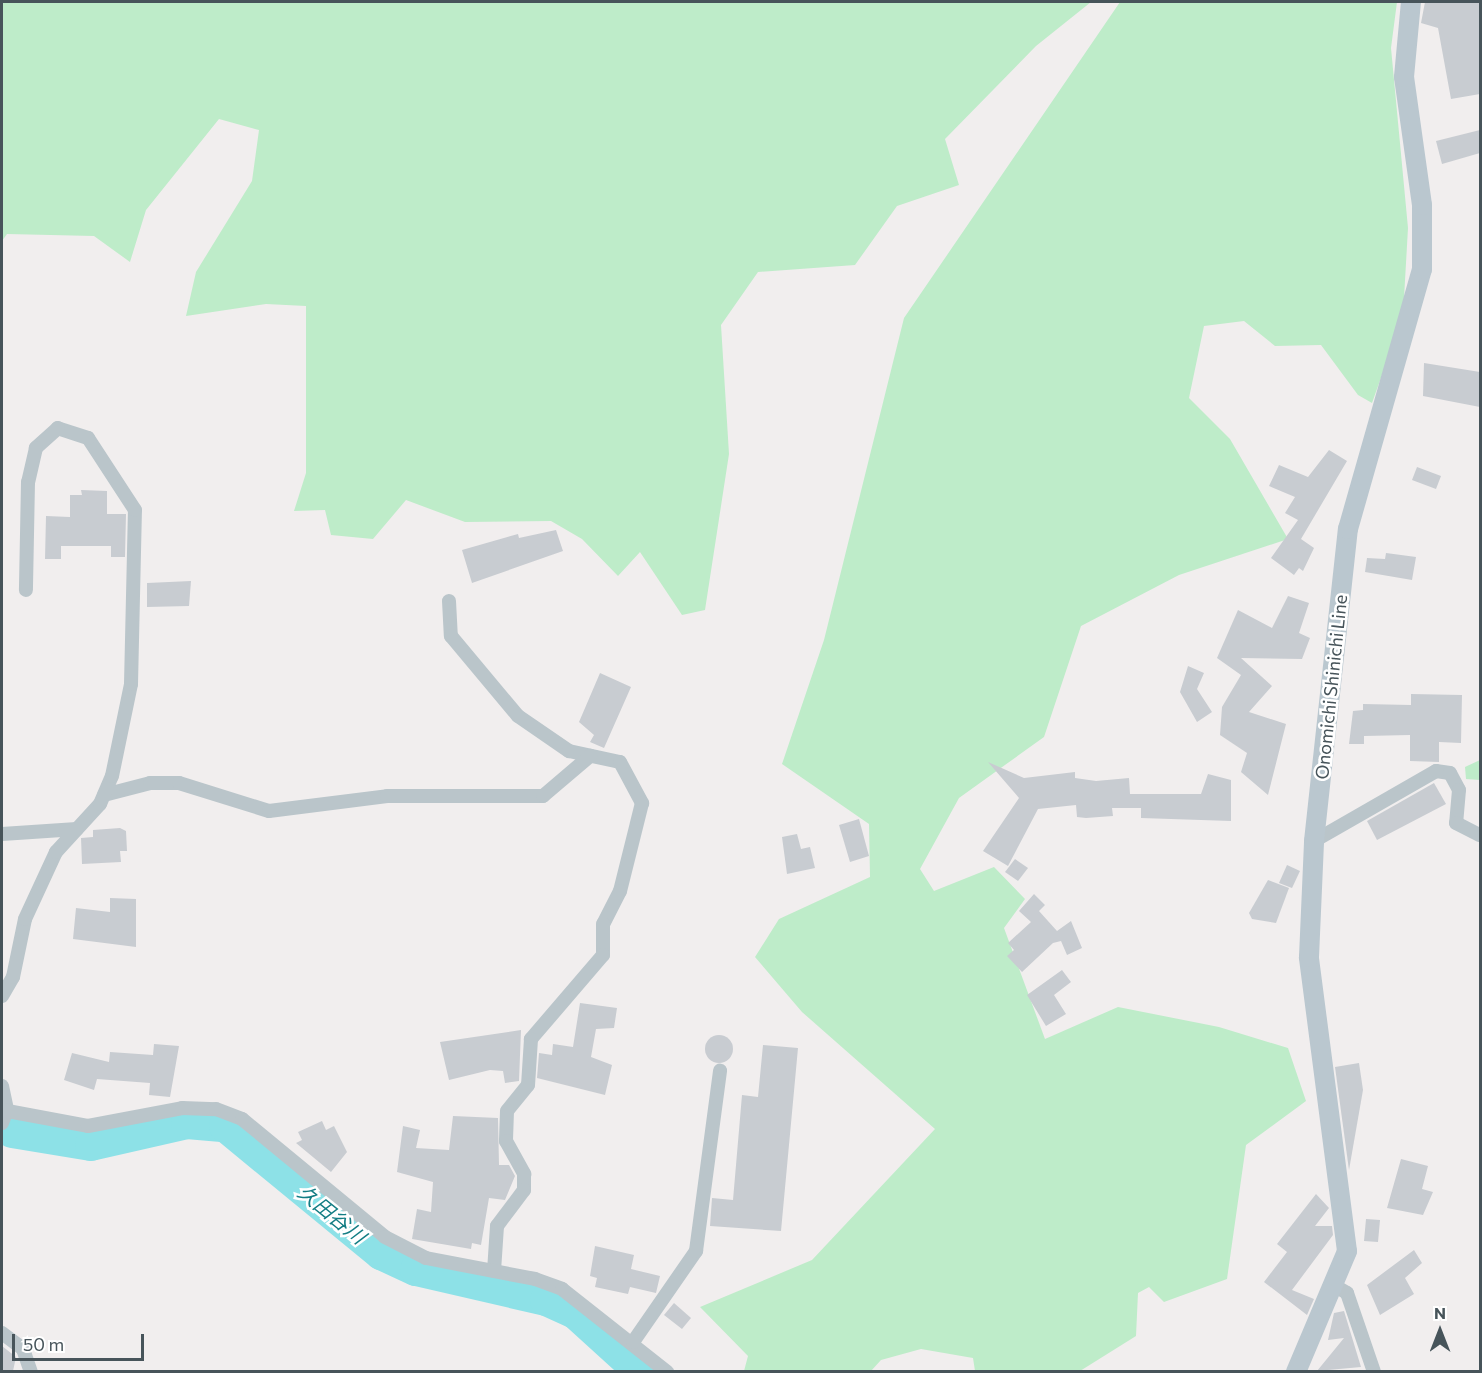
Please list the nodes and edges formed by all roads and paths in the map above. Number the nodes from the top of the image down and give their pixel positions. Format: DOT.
graph roads {
  1 [pos="1411,2"];
  2 [pos="27,590"];
  3 [pos="448,601"];
  4 [pos="590,756"];
  5 [pos="104,795"];
  6 [pos="77,829"];
  7 [pos="2,834"];
  8 [pos="1480,835"];
  9 [pos="1314,841"];
  10 [pos="2,996"];
  11 [pos="720,1071"];
  12 [pos="2,1086"];
  13 [pos="4,1110"];
  14 [pos="2,1124"];
  15 [pos="494,1271"];
  16 [pos="1335,1286"];
  17 [pos="2,1333"];
  18 [pos="633,1342"];
  19 [pos="31,1371"];
  20 [pos="667,1371"];
  21 [pos="1296,1371"];
  22 [pos="1374,1371"];
  1 -- 9 [label="main road, Onomichi Shinichi Line"];
  2 -- 5 [label="street"];
  3 -- 4 [label="street"];
  4 -- 5 [label="street"];
  4 -- 15 [label="street"];
  5 -- 6 [label="street"];
  6 -- 7 [label="street"];
  6 -- 10 [label="street"];
  8 -- 9 [label="street"];
  9 -- 16 [label="main road, Onomichi Shinichi Line"];
  11 -- 18 [label="street"];
  12 -- 13 [label="street"];
  13 -- 14 [label="street"];
  13 -- 15 [label="street"];
  15 -- 18 [label="street"];
  16 -- 21 [label="main road, Onomichi Shinichi Line"];
  16 -- 22 [label="street"];
  17 -- 19 [label="street"];
  18 -- 20 [label="street"];
}
